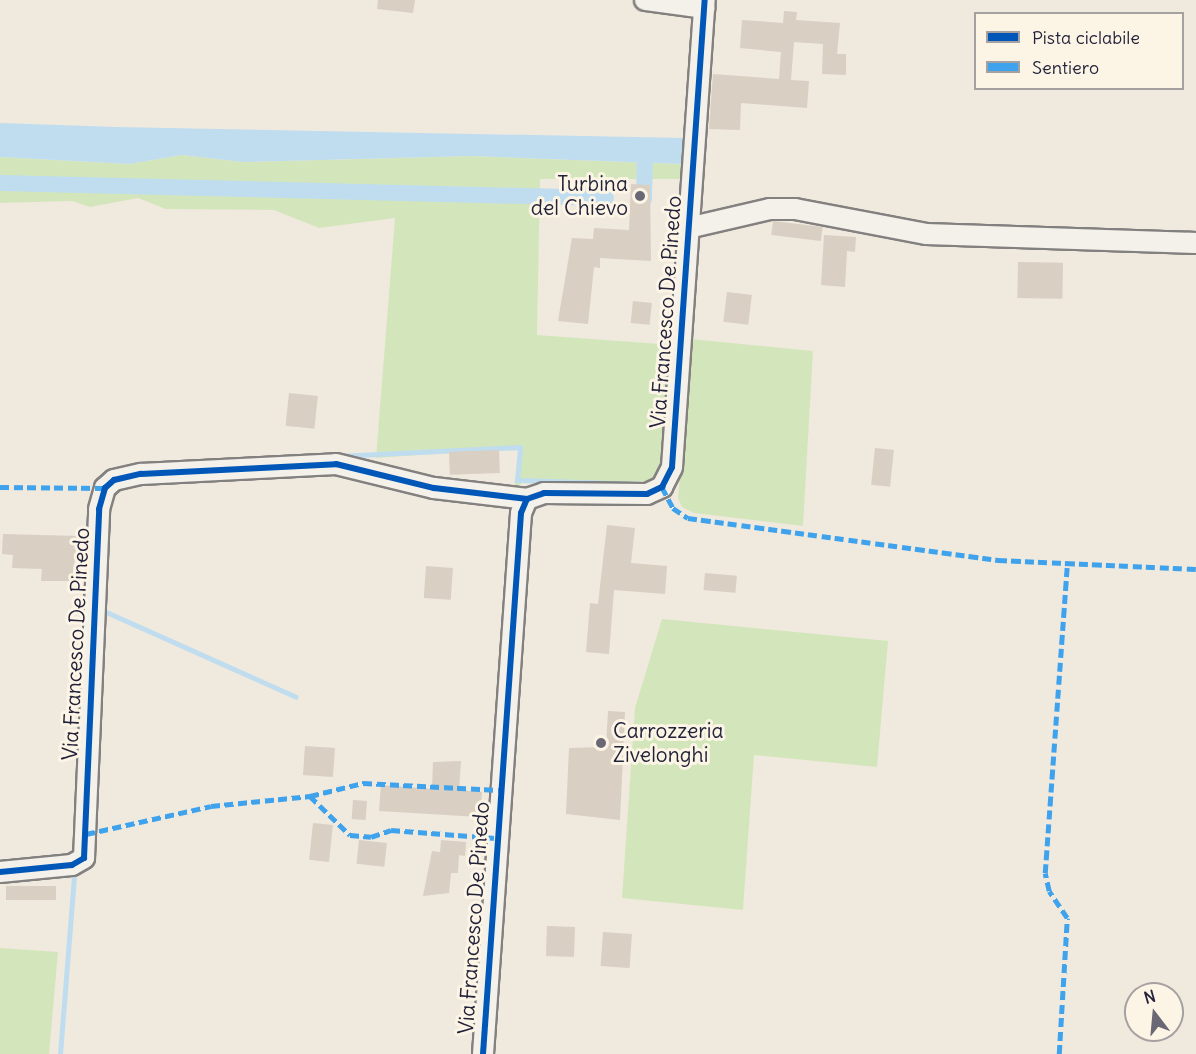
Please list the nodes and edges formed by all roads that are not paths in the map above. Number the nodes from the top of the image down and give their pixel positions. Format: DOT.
graph roads {
  1 [pos="645,0"];
  2 [pos="704,4"];
  3 [pos="688,228"];
  4 [pos="1196,243"];
  5 [pos="526,499"];
  6 [pos="0,872"];
  7 [pos="483,1054"];
  1 -- 2 [label="street, Via Francesco De Pinedo"];
  2 -- 3 [label="street, Via Francesco De Pinedo"];
  3 -- 4 [label="street, Via Francesco De Pinedo"];
  3 -- 5 [label="street, Via Francesco De Pinedo"];
  5 -- 6 [label="street, Via Francesco De Pinedo"];
  5 -- 7 [label="street, Via Francesco De Pinedo"];
}
